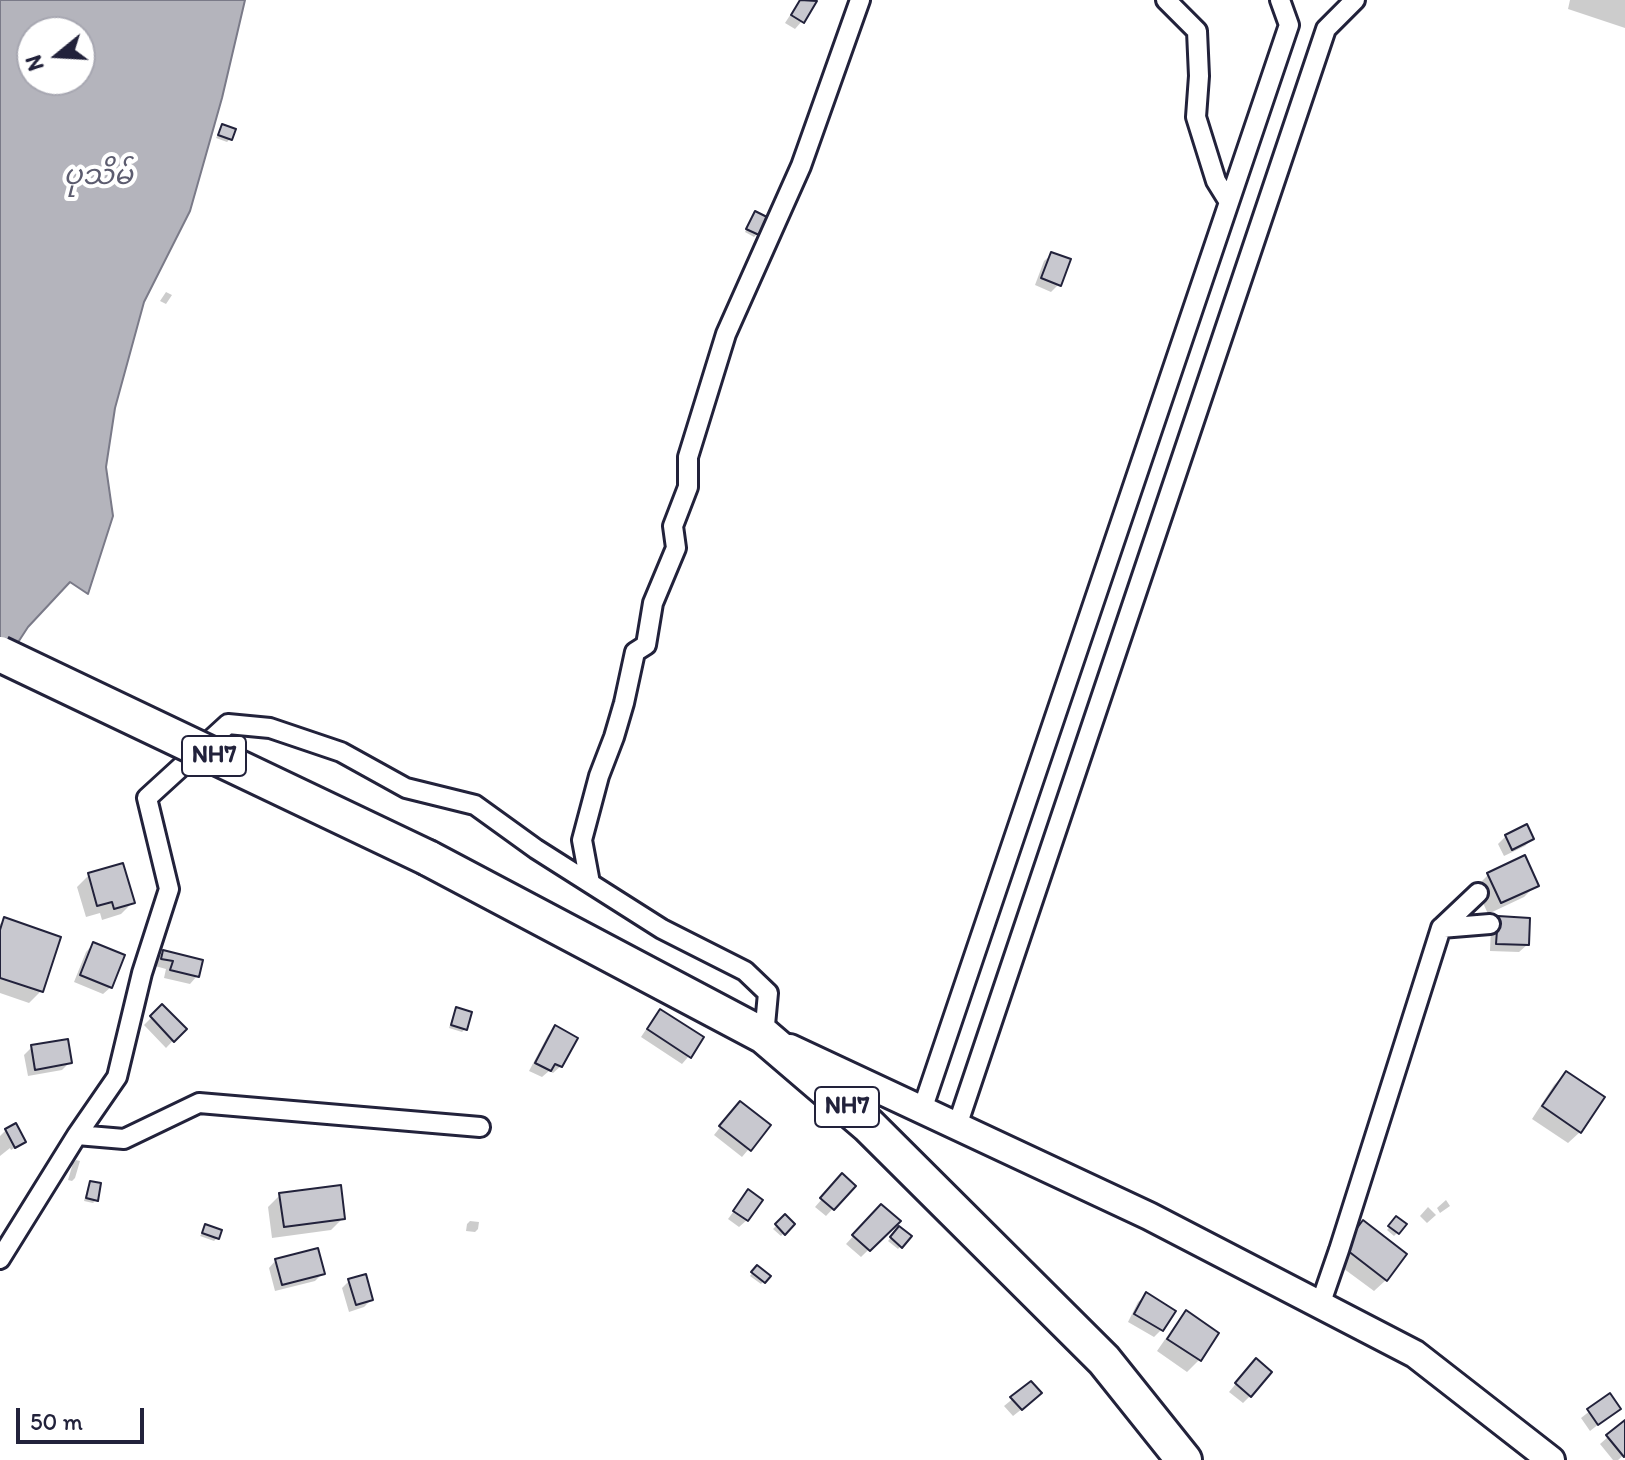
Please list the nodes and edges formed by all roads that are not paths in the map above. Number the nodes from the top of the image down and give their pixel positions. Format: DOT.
graph roads {
  1 [pos="860,0"];
  2 [pos="1166,0"];
  3 [pos="1280,0"];
  4 [pos="1355,0"];
  5 [pos="1229,202"];
  6 [pos="0,654"];
  7 [pos="590,883"];
  8 [pos="1478,893"];
  9 [pos="1490,924"];
  10 [pos="1441,928"];
  11 [pos="764,1036"];
  12 [pos="922,1110"];
  13 [pos="957,1126"];
  14 [pos="480,1127"];
  15 [pos="77,1135"];
  16 [pos="0,1259"];
  17 [pos="1320,1305"];
  18 [pos="1184,1460"];
  19 [pos="1551,1460"];
  1 -- 7 [label="street"];
  2 -- 5 [label="street"];
  3 -- 5 [label="street"];
  4 -- 13 [label="street"];
  5 -- 12 [label="street"];
  6 -- 11 [label="highway, NH7, bridge"];
  7 -- 11 [label="street"];
  7 -- 15 [label="street"];
  8 -- 10 [label="street"];
  9 -- 10 [label="street"];
  10 -- 17 [label="street"];
  11 -- 12 [label="main road"];
  11 -- 18 [label="highway, NH7"];
  12 -- 13 [label="main road"];
  13 -- 17 [label="main road"];
  14 -- 15 [label="street"];
  15 -- 16 [label="street"];
  17 -- 19 [label="main road"];
}
